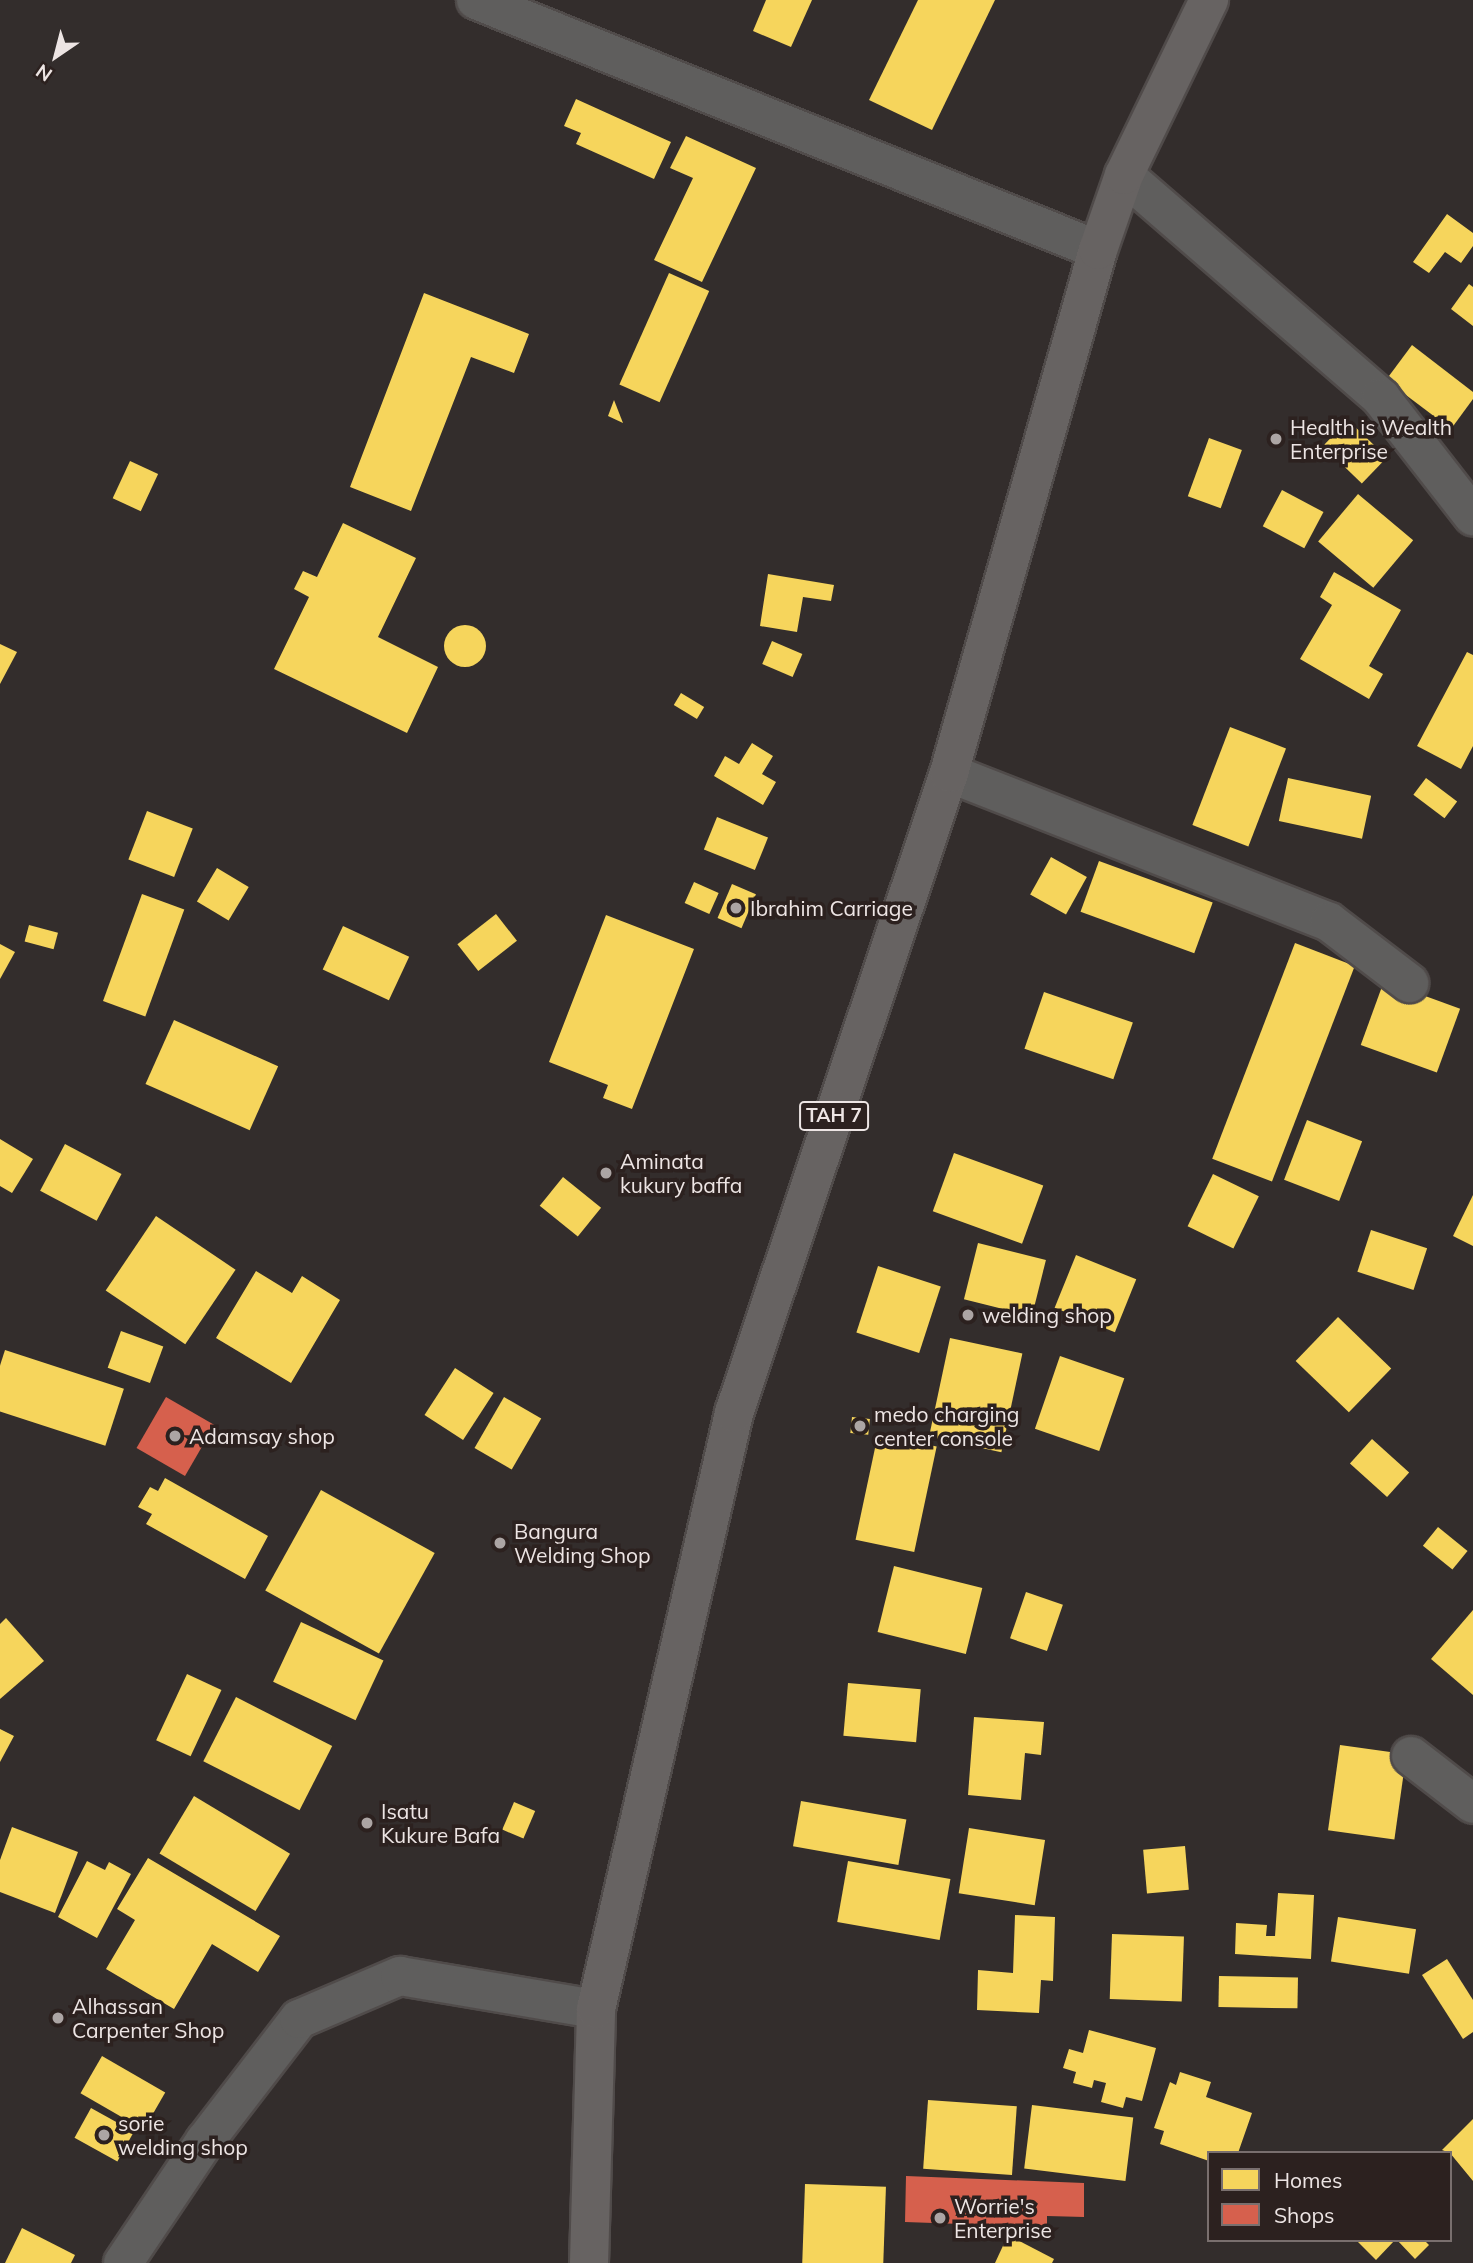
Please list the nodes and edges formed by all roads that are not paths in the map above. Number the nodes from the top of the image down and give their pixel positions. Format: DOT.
graph roads {
  1 [pos="476,0"];
  2 [pos="1209,0"];
  3 [pos="1124,175"];
  4 [pos="1098,250"];
  5 [pos="1473,516"];
  6 [pos="949,773"];
  7 [pos="1409,983"];
  8 [pos="1412,1756"];
  9 [pos="1473,1804"];
  10 [pos="596,2008"];
  11 [pos="123,2263"];
  12 [pos="589,2263"];
  1 -- 4 [label="street"];
  2 -- 3 [label="highway, TAH 7"];
  3 -- 4 [label="highway, TAH 7"];
  3 -- 5 [label="street"];
  4 -- 6 [label="highway, TAH 7"];
  6 -- 7 [label="street"];
  6 -- 10 [label="highway, TAH 7"];
  8 -- 9 [label="street"];
  10 -- 11 [label="street"];
  10 -- 12 [label="highway, TAH 7"];
}
